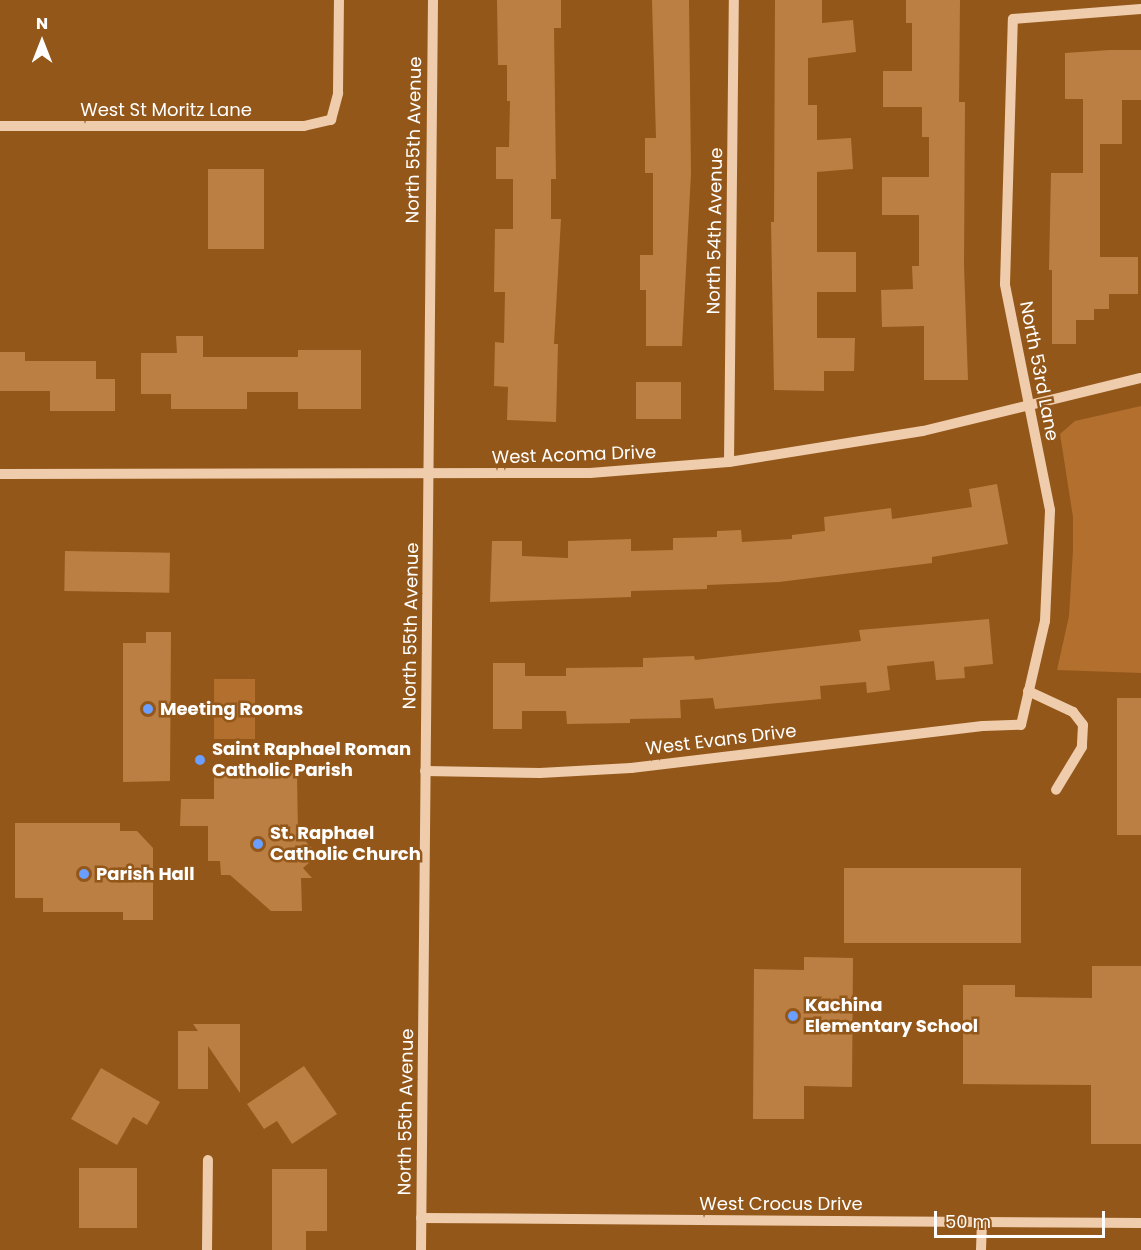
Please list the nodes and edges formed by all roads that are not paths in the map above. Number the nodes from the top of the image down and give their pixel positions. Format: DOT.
graph roads {
  1 [pos="339,0"];
  2 [pos="734,0"];
  3 [pos="432,1"];
  4 [pos="1141,9"];
  5 [pos="0,126"];
  6 [pos="1141,378"];
  7 [pos="1029,405"];
  8 [pos="729,462"];
  9 [pos="0,474"];
  10 [pos="430,475"];
  11 [pos="1028,691"];
  12 [pos="1020,725"];
  13 [pos="425,771"];
  14 [pos="1056,790"];
  15 [pos="208,1160"];
  16 [pos="422,1218"];
  17 [pos="981,1222"];
  18 [pos="1141,1223"];
  19 [pos="207,1250"];
  20 [pos="421,1250"];
  21 [pos="981,1250"];
  1 -- 5 [label="street, West St Moritz Lane"];
  2 -- 8 [label="street, North 54th Avenue"];
  3 -- 10 [label="street, North 55th Avenue"];
  4 -- 7 [label="street, North 53rd Lane"];
  6 -- 7 [label="street, West Acoma Drive"];
  7 -- 8 [label="street, West Acoma Drive"];
  7 -- 11 [label="street, North 53rd Lane"];
  8 -- 10 [label="street, West Acoma Drive"];
  9 -- 10 [label="street, West Acoma Drive"];
  10 -- 13 [label="street, North 55th Avenue"];
  11 -- 12 [label="street, North 53rd Lane"];
  11 -- 14 [label="street"];
  12 -- 13 [label="street, West Evans Drive"];
  13 -- 16 [label="street, North 55th Avenue"];
  15 -- 19 [label="street"];
  16 -- 17 [label="street, West Crocus Drive"];
  16 -- 20 [label="street, North 55th Avenue"];
  17 -- 18 [label="street, West Crocus Drive"];
  17 -- 21 [label="street"];
}
